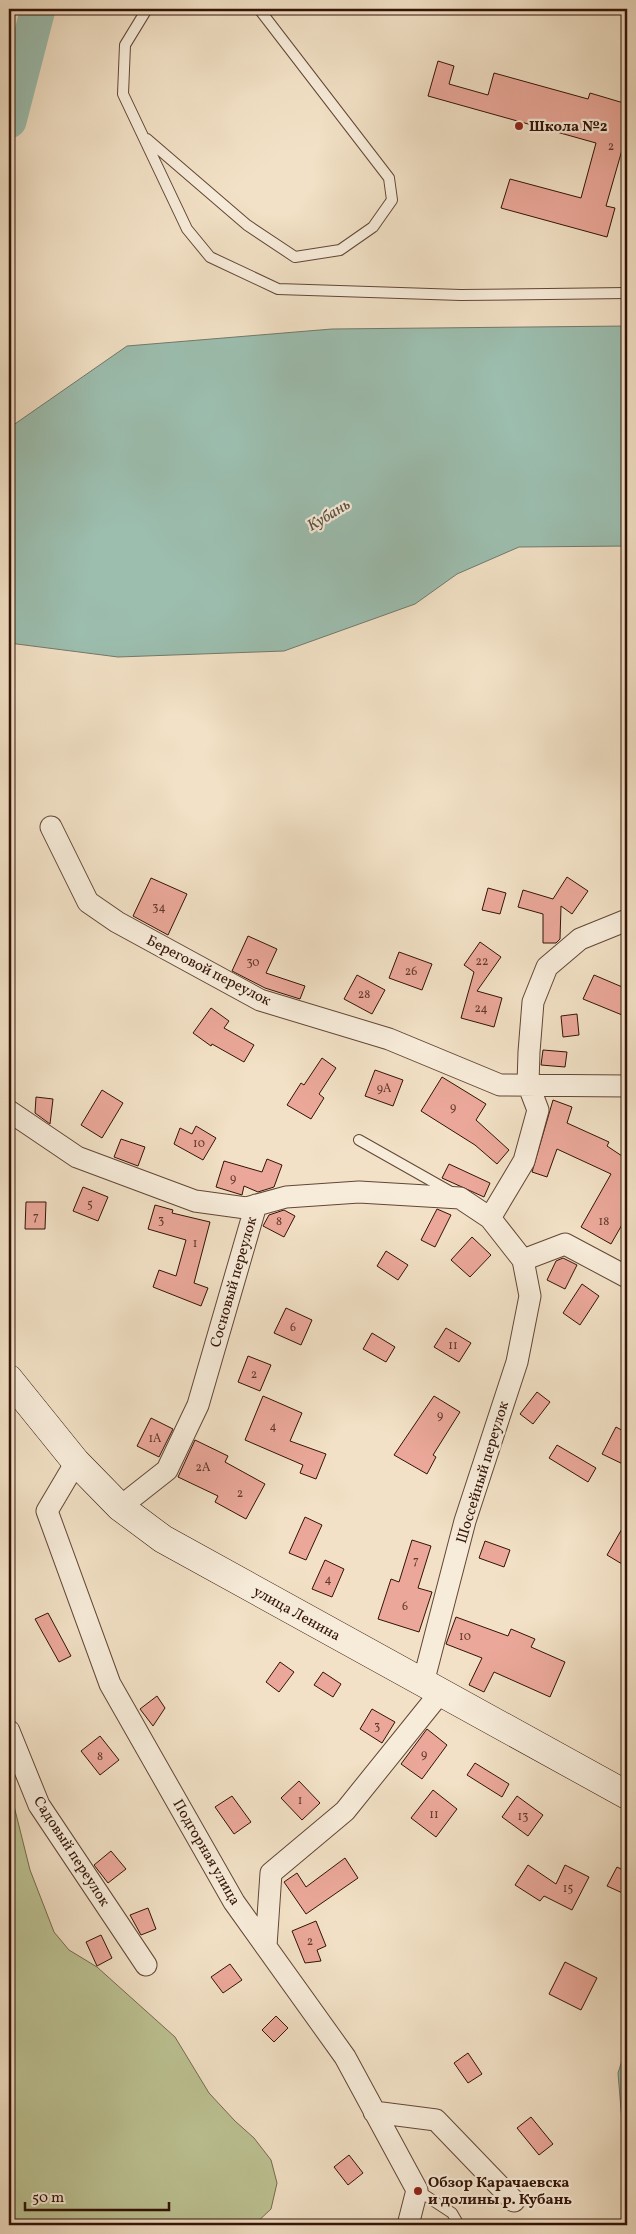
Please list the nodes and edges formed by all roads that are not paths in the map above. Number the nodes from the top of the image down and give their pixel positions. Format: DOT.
graph roads {
  1 [pos="148,9"];
  2 [pos="259,9"];
  3 [pos="144,136"];
  4 [pos="627,293"];
  5 [pos="52,827"];
  6 [pos="627,920"];
  7 [pos="528,1084"];
  8 [pos="627,1086"];
  9 [pos="9,1111"];
  10 [pos="359,1140"];
  11 [pos="460,1198"];
  12 [pos="256,1206"];
  13 [pos="490,1218"];
  14 [pos="523,1260"];
  15 [pos="627,1276"];
  16 [pos="9,1379"];
  17 [pos="76,1462"];
  18 [pos="120,1507"];
  19 [pos="431,1688"];
  20 [pos="9,1731"];
  21 [pos="627,1795"];
  22 [pos="266,1946"];
  23 [pos="146,1965"];
  24 [pos="374,2112"];
  25 [pos="417,2190"];
  26 [pos="514,2201"];
  27 [pos="408,2225"];
  28 [pos="459,2225"];
  1 -- 3 [label="lane"];
  2 -- 3 [label="lane"];
  3 -- 4 [label="lane"];
  5 -- 7 [label="street, Береговой переулок"];
  6 -- 7 [label="street"];
  7 -- 8 [label="street, Береговой переулок"];
  7 -- 13 [label="street"];
  9 -- 12 [label="street, Сосновый переулок"];
  10 -- 11 [label="lane"];
  11 -- 12 [label="street"];
  11 -- 13 [label="street"];
  12 -- 18 [label="street, Сосновый переулок"];
  13 -- 14 [label="street"];
  14 -- 15 [label="street"];
  14 -- 19 [label="street, Шоссейный переулок"];
  16 -- 17 [label="main road, улица Ленина"];
  17 -- 18 [label="main road, улица Ленина"];
  17 -- 22 [label="street, Подгорная улица"];
  18 -- 19 [label="main road, улица Ленина"];
  19 -- 21 [label="main road, улица Ленина"];
  19 -- 22 [label="street, Шоссейный переулок"];
  20 -- 23 [label="street, Садовый переулок"];
  22 -- 24 [label="street, Подгорная улица"];
  24 -- 25 [label="street, Подгорная улица"];
  24 -- 26 [label="street"];
  25 -- 27 [label="street"];
  25 -- 28 [label="lane"];
}
